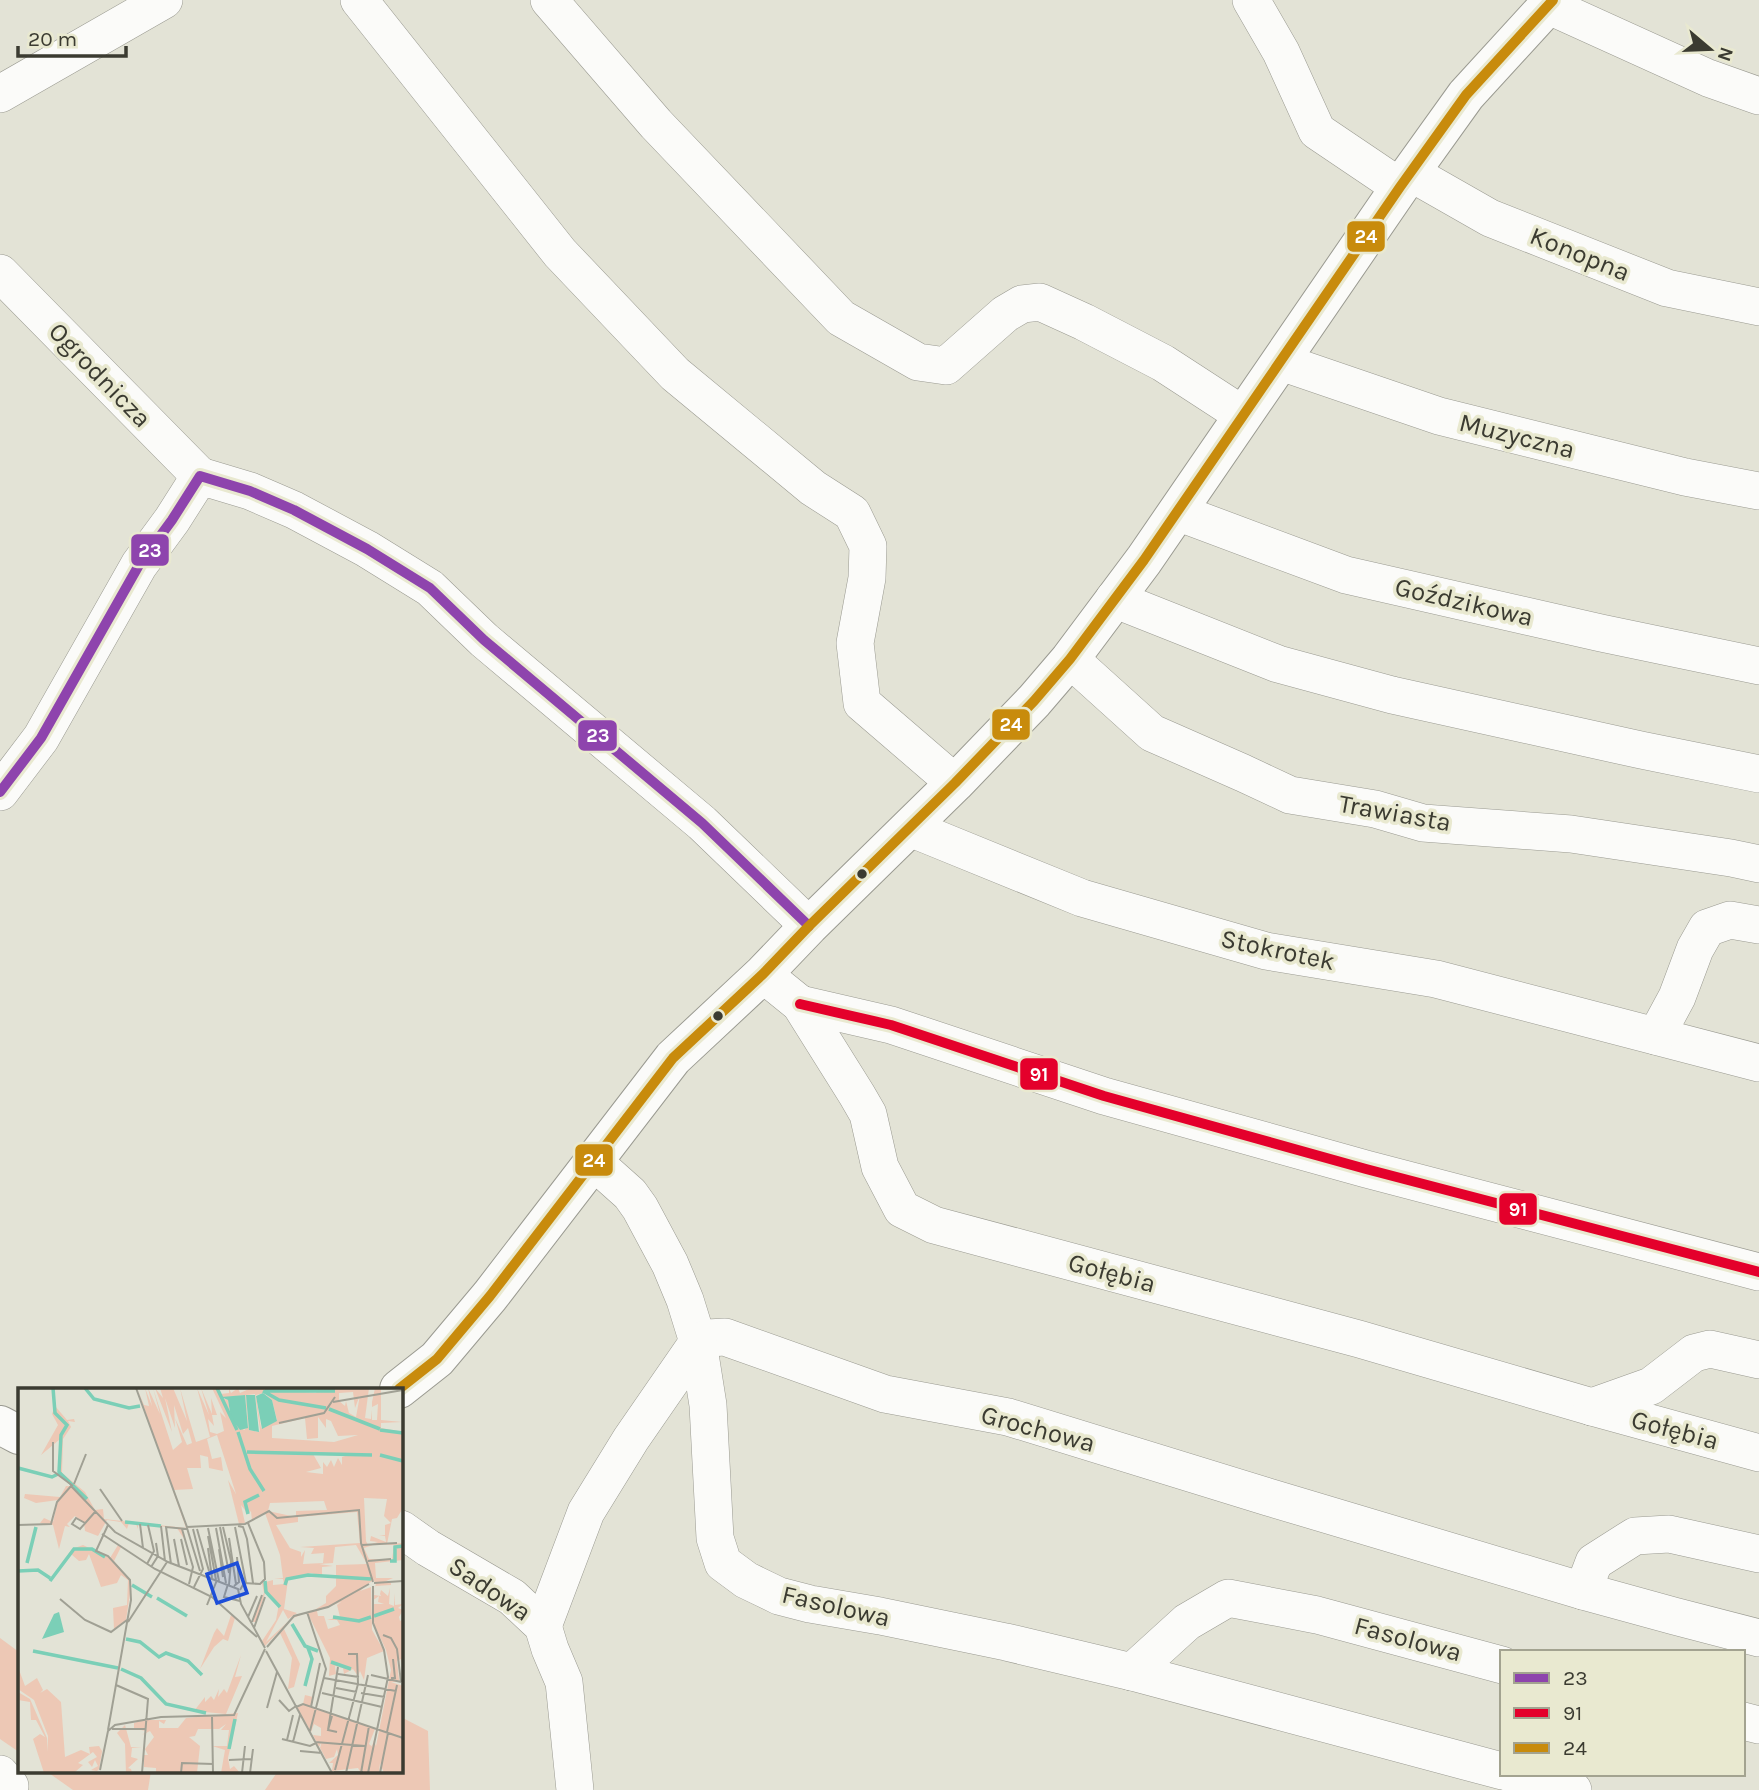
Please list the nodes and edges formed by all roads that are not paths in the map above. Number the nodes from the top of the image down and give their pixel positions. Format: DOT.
graph roads {
  1 [pos="164,0"];
  2 [pos="359,0"];
  3 [pos="549,0"];
  4 [pos="1251,0"];
  5 [pos="1550,2"];
  6 [pos="0,94"];
  7 [pos="1759,96"];
  8 [pos="1406,180"];
  9 [pos="0,273"];
  10 [pos="1759,307"];
  11 [pos="1281,362"];
  12 [pos="1243,415"];
  13 [pos="200,477"];
  14 [pos="1759,491"];
  15 [pos="1177,512"];
  16 [pos="1114,599"];
  17 [pos="1070,659"];
  18 [pos="1759,666"];
  19 [pos="1759,774"];
  20 [pos="955,783"];
  21 [pos="0,792"];
  22 [pos="910,828"];
  23 [pos="1759,864"];
  24 [pos="1759,925"];
  25 [pos="809,926"];
  26 [pos="763,974"];
  27 [pos="800,1004"];
  28 [pos="1656,1036"];
  29 [pos="1759,1063"];
  30 [pos="593,1161"];
  31 [pos="1759,1272"];
  32 [pos="698,1342"];
  33 [pos="1759,1360"];
  34 [pos="400,1388"];
  35 [pos="1592,1407"];
  36 [pos="0,1425"];
  37 [pos="18,1434"];
  38 [pos="1759,1453"];
  39 [pos="402,1531"];
  40 [pos="1759,1554"];
  41 [pos="1583,1591"];
  42 [pos="543,1626"];
  43 [pos="1759,1637"];
  44 [pos="1500,1663"];
  45 [pos="1132,1672"];
  46 [pos="1500,1770"];
  47 [pos="1520,1776"];
  48 [pos="575,1790"];
  49 [pos="1573,1790"];
  1 -- 6 [label="street"];
  2 -- 20 [label="street"];
  3 -- 12 [label="street"];
  4 -- 8 [label="street, Konopna"];
  5 -- 7 [label="street"];
  5 -- 8 [label="street"];
  8 -- 10 [label="street, Konopna"];
  8 -- 11 [label="street"];
  9 -- 13 [label="street, Ogrodnicza"];
  11 -- 12 [label="street"];
  11 -- 14 [label="street, Muzyczna"];
  12 -- 15 [label="street"];
  13 -- 21 [label="street"];
  13 -- 25 [label="street"];
  15 -- 16 [label="street"];
  15 -- 18 [label="street, Goździkowa"];
  16 -- 17 [label="street"];
  16 -- 19 [label="street"];
  17 -- 20 [label="street"];
  17 -- 23 [label="street, Trawiasta"];
  20 -- 22 [label="street"];
  22 -- 25 [label="street"];
  22 -- 28 [label="street, Stokrotek"];
  24 -- 28 [label="street"];
  25 -- 26 [label="street"];
  26 -- 27 [label="street, Gołębia"];
  26 -- 30 [label="street"];
  27 -- 31 [label="street"];
  27 -- 35 [label="street, Gołębia"];
  28 -- 29 [label="street, Stokrotek"];
  30 -- 32 [label="street"];
  30 -- 34 [label="street"];
  32 -- 41 [label="street, Grochowa"];
  32 -- 42 [label="street"];
  32 -- 45 [label="street, Fasolowa"];
  33 -- 35 [label="street, Gołębia"];
  35 -- 38 [label="street, Gołębia"];
  36 -- 37 [label="street"];
  39 -- 42 [label="street, Sadowa"];
  40 -- 41 [label="street"];
  41 -- 43 [label="street, Grochowa"];
  42 -- 48 [label="street, Sadowa"];
  44 -- 45 [label="street, Fasolowa"];
  45 -- 46 [label="street, Fasolowa"];
  47 -- 49 [label="street"];
}
